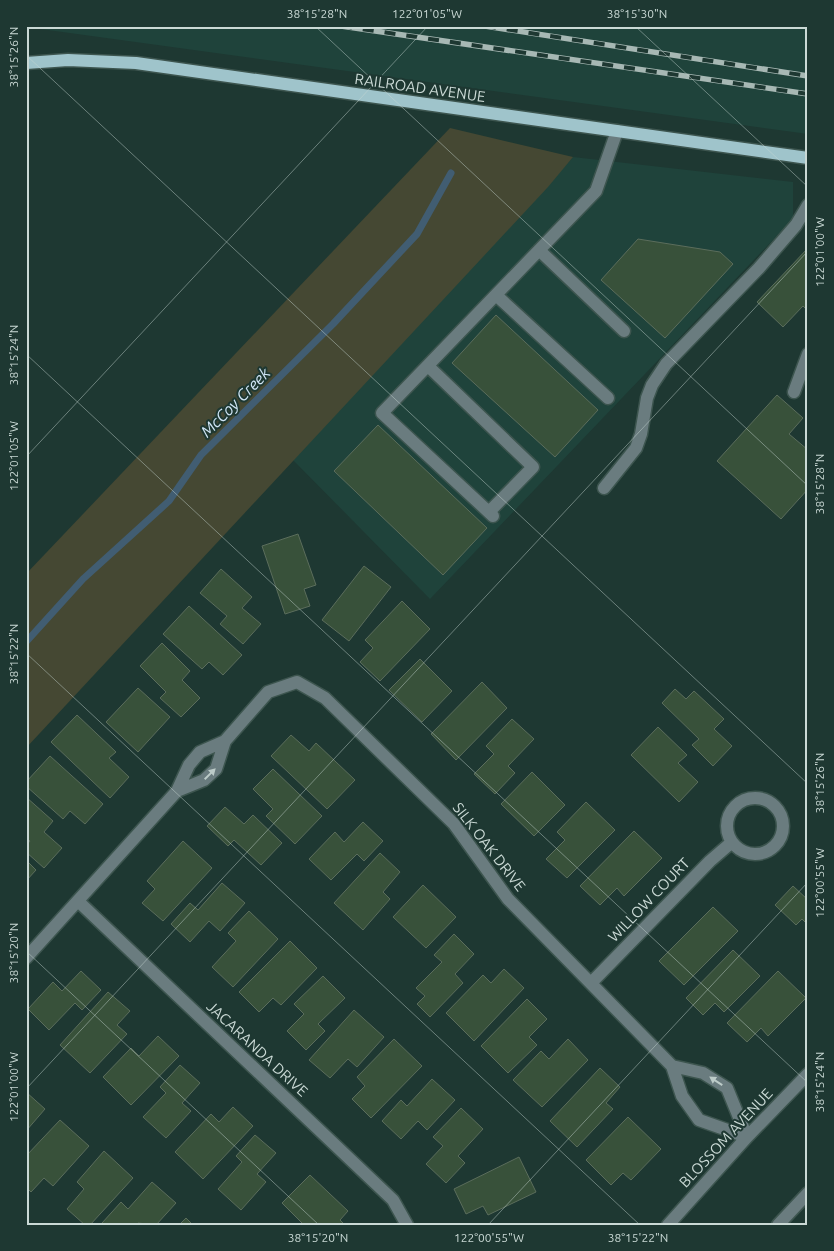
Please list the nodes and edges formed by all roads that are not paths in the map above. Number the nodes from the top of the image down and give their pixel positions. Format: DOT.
graph roads {
  1 [pos="26,63"];
  2 [pos="617,131"];
  3 [pos="808,158"];
  4 [pos="808,205"];
  5 [pos="539,250"];
  6 [pos="496,295"];
  7 [pos="624,331"];
  8 [pos="808,354"];
  9 [pos="428,366"];
  10 [pos="794,392"];
  11 [pos="608,398"];
  12 [pos="604,488"];
  13 [pos="226,741"];
  14 [pos="177,791"];
  15 [pos="732,842"];
  16 [pos="79,902"];
  17 [pos="26,958"];
  18 [pos="591,983"];
  19 [pos="672,1066"];
  20 [pos="808,1074"];
  21 [pos="747,1137"];
  22 [pos="808,1193"];
  23 [pos="407,1225"];
  24 [pos="668,1225"];
  25 [pos="778,1225"];
  1 -- 2 [label="main road, RAILROAD AVENUE"];
  2 -- 3 [label="main road, RAILROAD AVENUE"];
  2 -- 5 [label="street"];
  4 -- 12 [label="street"];
  5 -- 6 [label="street"];
  5 -- 7 [label="street"];
  6 -- 9 [label="street"];
  6 -- 11 [label="street"];
  8 -- 10 [label="street"];
  9 -- 9 [label="street"];
  13 -- 14 [label="street, SILK OAK DRIVE"];
  14 -- 13 [label="street, SILK OAK DRIVE, one-way"];
  13 -- 18 [label="street, SILK OAK DRIVE"];
  14 -- 16 [label="street, SILK OAK DRIVE"];
  15 -- 15 [label="street"];
  15 -- 18 [label="street, WILLOW COURT"];
  16 -- 17 [label="street, SILK OAK DRIVE"];
  16 -- 23 [label="street, JACARANDA DRIVE"];
  18 -- 19 [label="street, SILK OAK DRIVE"];
  19 -- 21 [label="street, SILK OAK DRIVE"];
  21 -- 19 [label="street, one-way"];
  20 -- 21 [label="street, BLOSSOM AVENUE"];
  21 -- 24 [label="street, BLOSSOM AVENUE"];
  22 -- 25 [label="street"];
}
